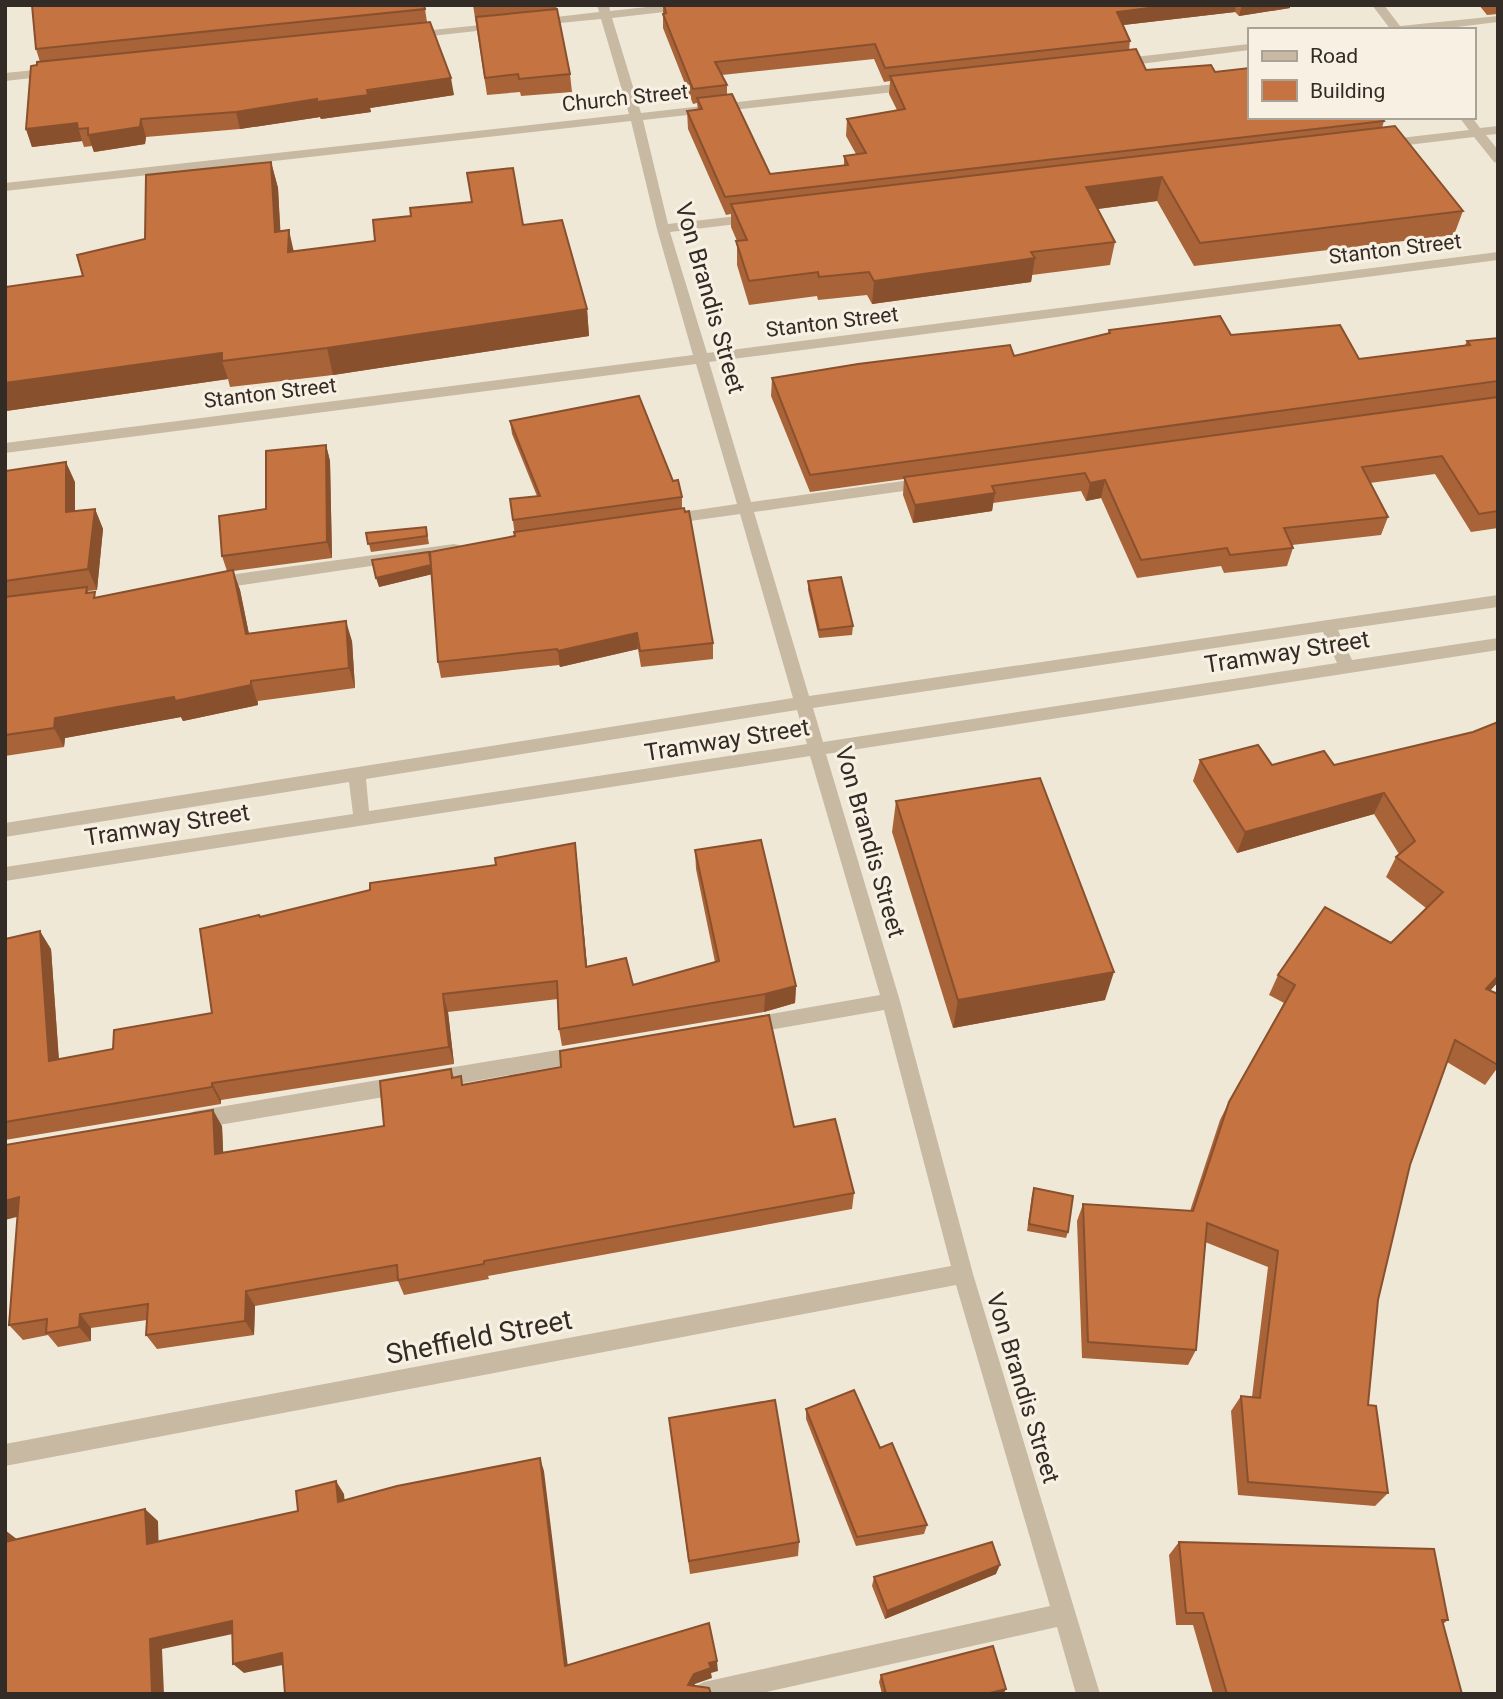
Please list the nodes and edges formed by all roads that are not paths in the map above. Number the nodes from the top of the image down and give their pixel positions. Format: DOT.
graph roads {
  1 [pos="699,5"];
  2 [pos="1378,5"];
  3 [pos="604,10"];
  4 [pos="1498,19"];
  5 [pos="524,23"];
  6 [pos="510,25"];
  7 [pos="1396,28"];
  8 [pos="1416,28"];
  9 [pos="401,36"];
  10 [pos="1248,47"];
  11 [pos="1103,64"];
  12 [pos="74,70"];
  13 [pos="5,78"];
  14 [pos="926,84"];
  15 [pos="636,116"];
  16 [pos="1466,119"];
  17 [pos="1498,130"];
  18 [pos="1477,133"];
  19 [pos="1366,146"];
  20 [pos="1498,159"];
  21 [pos="5,187"];
  22 [pos="773,216"];
  23 [pos="663,229"];
  24 [pos="1498,257"];
  25 [pos="703,360"];
  26 [pos="5,448"];
  27 [pos="935,482"];
  28 [pos="744,508"];
  29 [pos="648,522"];
  30 [pos="468,547"];
  31 [pos="192,587"];
  32 [pos="1498,601"];
  33 [pos="1328,625"];
  34 [pos="1498,644"];
  35 [pos="1347,667"];
  36 [pos="802,703"];
  37 [pos="817,750"];
  38 [pos="357,776"];
  39 [pos="362,821"];
  40 [pos="5,830"];
  41 [pos="5,874"];
  42 [pos="891,1001"];
  43 [pos="727,1029"];
  44 [pos="604,1050"];
  45 [pos="182,1122"];
  46 [pos="963,1274"];
  47 [pos="5,1455"];
  48 [pos="1064,1614"];
  49 [pos="705,1694"];
  50 [pos="1088,1694"];
  1 -- 3 [label="street"];
  2 -- 7 [label="street"];
  3 -- 5 [label="street"];
  3 -- 15 [label="street, Von Brandis Street"];
  4 -- 8 [label="street"];
  6 -- 9 [label="street"];
  10 -- 11 [label="street"];
  12 -- 13 [label="street"];
  14 -- 15 [label="street, Church Street"];
  15 -- 21 [label="street, Church Street"];
  15 -- 23 [label="street, Von Brandis Street"];
  16 -- 18 [label="street"];
  17 -- 18 [label="street"];
  18 -- 19 [label="street"];
  18 -- 20 [label="street"];
  22 -- 23 [label="street"];
  23 -- 25 [label="street, Von Brandis Street"];
  24 -- 25 [label="street, Stanton Street"];
  25 -- 26 [label="street, Stanton Street"];
  25 -- 28 [label="street, Von Brandis Street"];
  27 -- 28 [label="street"];
  28 -- 29 [label="street"];
  28 -- 36 [label="street, Von Brandis Street"];
  30 -- 31 [label="street"];
  32 -- 33 [label="street, Tramway Street"];
  33 -- 35 [label="street"];
  33 -- 36 [label="street, Tramway Street"];
  34 -- 35 [label="street, Tramway Street"];
  35 -- 37 [label="street, Tramway Street"];
  36 -- 37 [label="street, Von Brandis Street"];
  36 -- 38 [label="street, Tramway Street"];
  37 -- 39 [label="street, Tramway Street"];
  37 -- 42 [label="street, Von Brandis Street"];
  38 -- 39 [label="street"];
  38 -- 40 [label="street, Tramway Street"];
  39 -- 41 [label="street, Tramway Street"];
  42 -- 43 [label="street"];
  42 -- 46 [label="street, Von Brandis Street"];
  44 -- 45 [label="street"];
  46 -- 47 [label="street, Sheffield Street"];
  46 -- 48 [label="street, Von Brandis Street"];
  48 -- 49 [label="street"];
  48 -- 50 [label="street, Von Brandis Street"];
}
